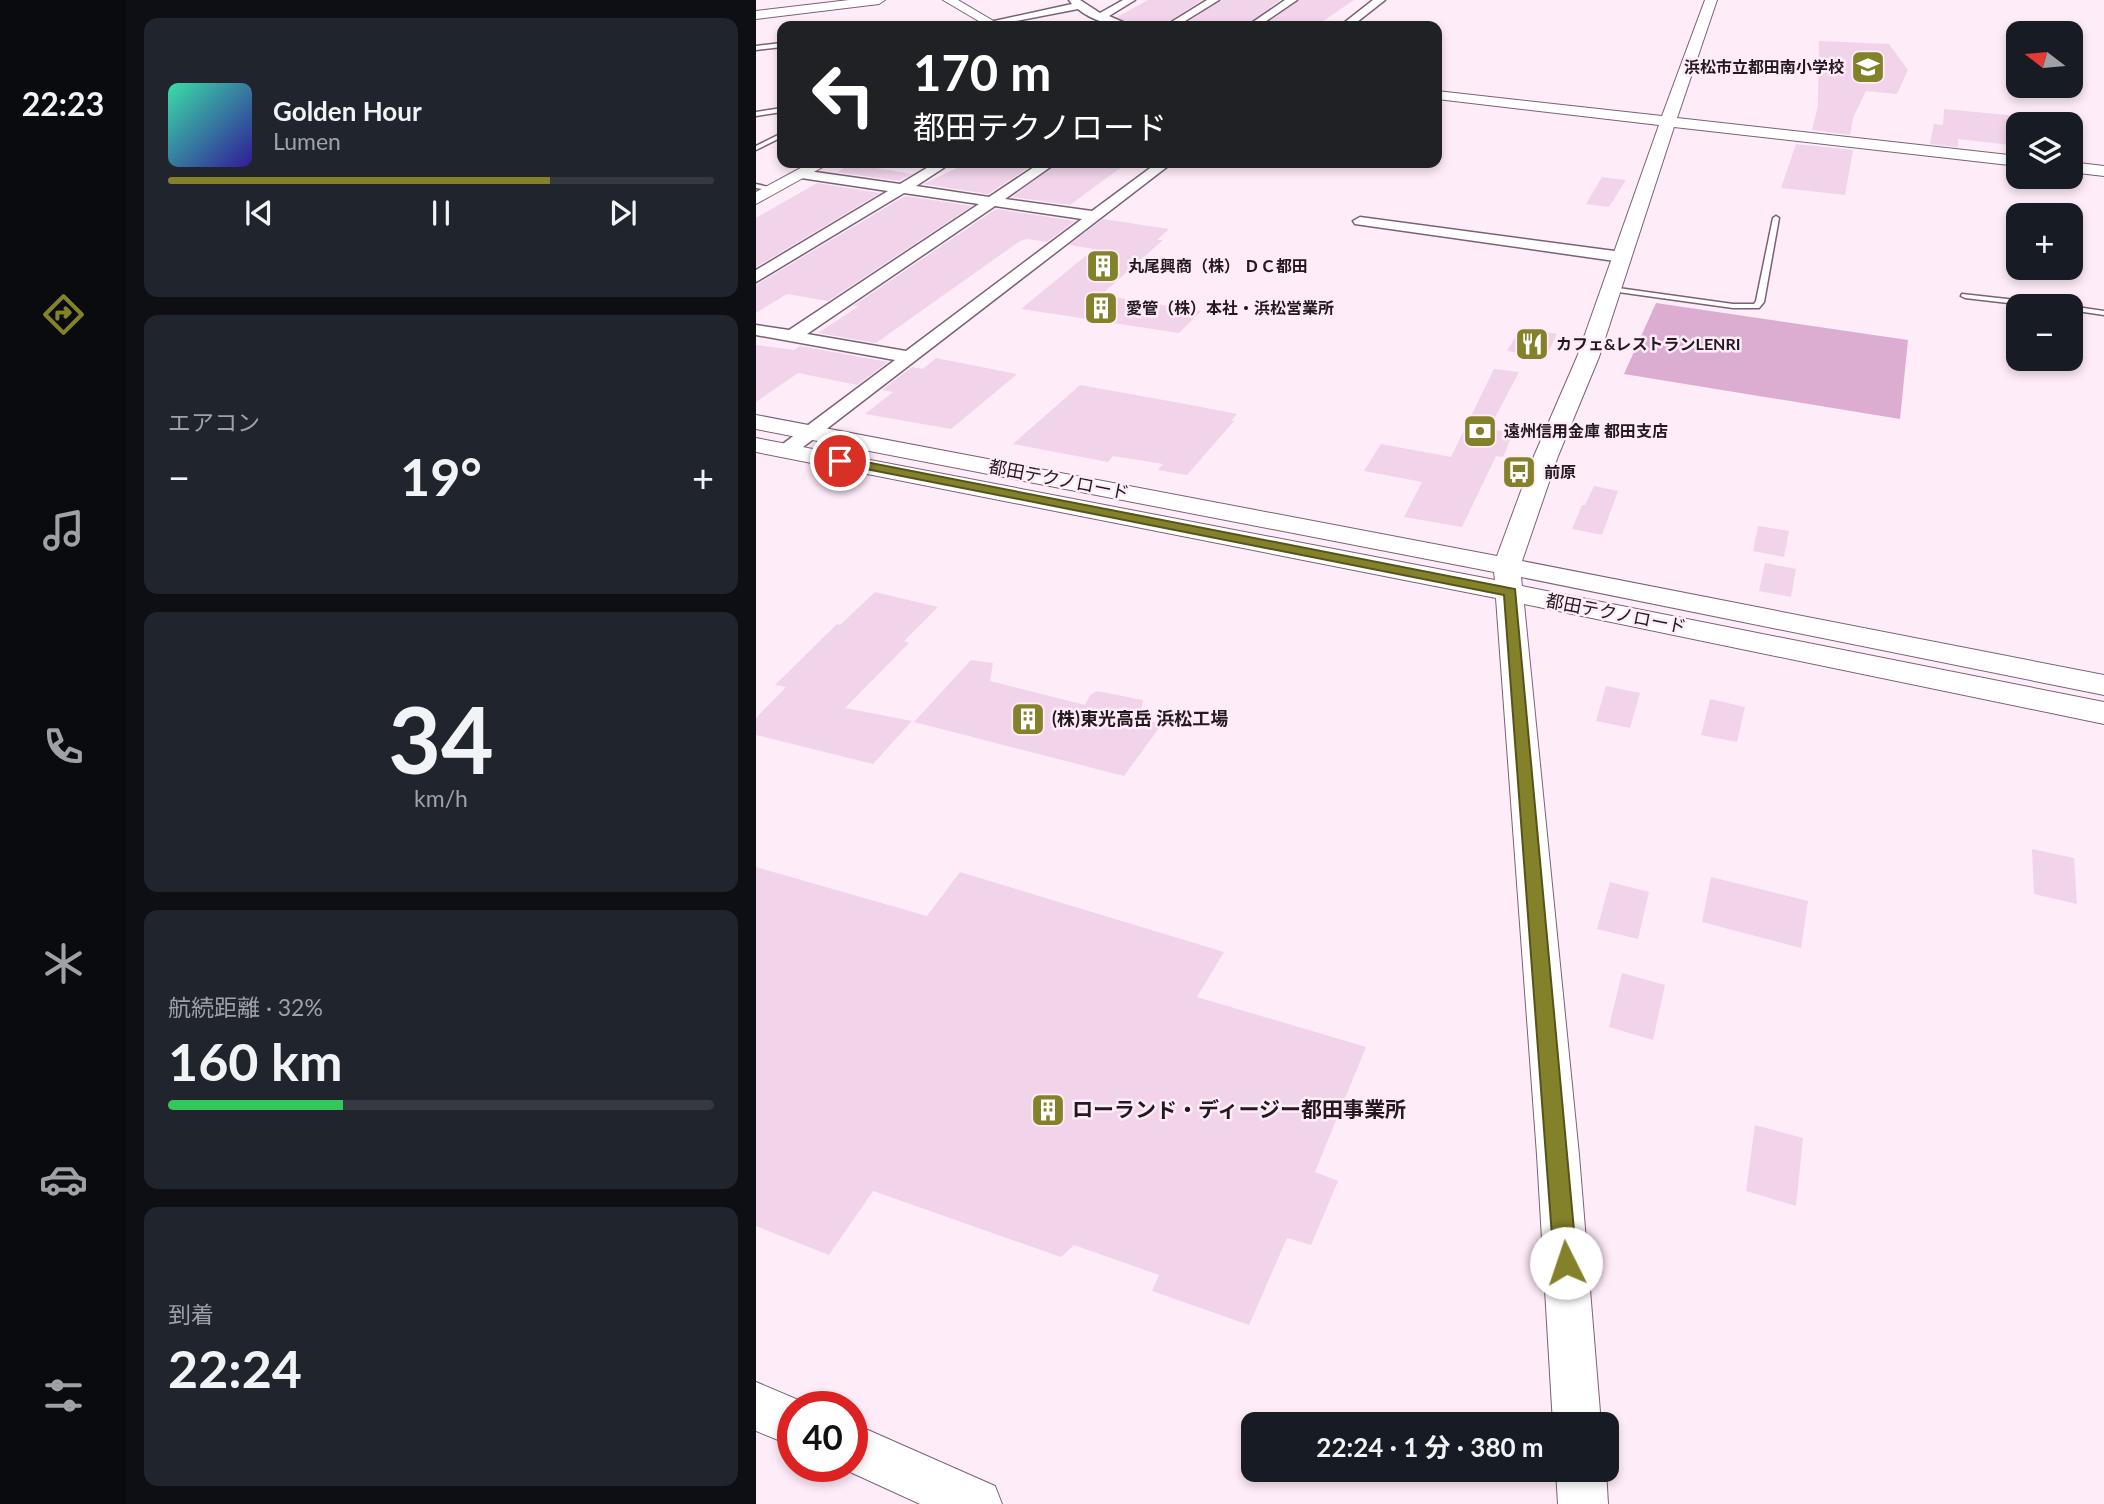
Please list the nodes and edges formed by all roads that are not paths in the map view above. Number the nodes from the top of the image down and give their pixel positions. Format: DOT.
graph roads {
  1 [pos="878,0"];
  2 [pos="948,0"];
  3 [pos="1130,0"];
  4 [pos="1214,0"];
  5 [pos="1292,0"];
  6 [pos="1380,0"];
  7 [pos="1711,0"];
  8 [pos="1076,3"];
  9 [pos="756,15"];
  10 [pos="1100,17"];
  11 [pos="987,21"];
  12 [pos="1005,21"];
  13 [pos="1112,21"];
  14 [pos="1178,21"];
  15 [pos="1260,21"];
  16 [pos="1352,21"];
  17 [pos="777,46"];
  18 [pos="756,48"];
  19 [pos="1442,96"];
  20 [pos="777,111"];
  21 [pos="756,114"];
  22 [pos="1668,122"];
  23 [pos="777,138"];
  24 [pos="756,148"];
  25 [pos="2006,161"];
  26 [pos="812,168"];
  27 [pos="936,168"];
  28 [pos="1042,168"];
  29 [pos="1158,168"];
  30 [pos="2083,169"];
  31 [pos="2104,171"];
  32 [pos="801,174"];
  33 [pos="756,186"];
  34 [pos="902,188"];
  35 [pos="774,189"];
  36 [pos="756,199"];
  37 [pos="992,202"];
  38 [pos="1094,216"];
  39 [pos="1776,218"];
  40 [pos="1360,221"];
  41 [pos="1622,257"];
  42 [pos="756,277"];
  43 [pos="1611,289"];
  44 [pos="1965,296"];
  45 [pos="2006,301"];
  46 [pos="2083,311"];
  47 [pos="2104,313"];
  48 [pos="756,330"];
  49 [pos="792,336"];
  50 [pos="911,357"];
  51 [pos="756,422"];
  52 [pos="811,432"];
  53 [pos="756,444"];
  54 [pos="787,450"];
  55 [pos="1509,579"];
  56 [pos="2104,685"];
  57 [pos="2104,713"];
  58 [pos="756,1406"];
  59 [pos="1576,1412"];
  60 [pos="777,1415"];
  61 [pos="868,1455"];
  62 [pos="1582,1482"];
  63 [pos="977,1504"];
  64 [pos="1583,1504"];
  1 -- 9 [label="street"];
  2 -- 11 [label="street"];
  3 -- 10 [label="street"];
  4 -- 14 [label="street"];
  5 -- 15 [label="street"];
  6 -- 16 [label="street"];
  7 -- 22 [label="street"];
  8 -- 10 [label="street"];
  8 -- 12 [label="street"];
  10 -- 13 [label="street"];
  17 -- 18 [label="lane"];
  19 -- 22 [label="street"];
  20 -- 21 [label="lane"];
  22 -- 25 [label="street"];
  22 -- 41 [label="street"];
  23 -- 24 [label="lane"];
  26 -- 32 [label="street"];
  27 -- 34 [label="street"];
  28 -- 37 [label="street"];
  29 -- 38 [label="street"];
  30 -- 31 [label="street"];
  32 -- 34 [label="street"];
  32 -- 35 [label="street"];
  33 -- 35 [label="lane"];
  34 -- 37 [label="street"];
  34 -- 42 [label="street"];
  35 -- 36 [label="street"];
  37 -- 38 [label="street"];
  37 -- 49 [label="street"];
  38 -- 50 [label="street"];
  39 -- 43 [label="lane"];
  40 -- 41 [label="street"];
  41 -- 43 [label="street"];
  43 -- 55 [label="street"];
  44 -- 45 [label="lane"];
  46 -- 47 [label="lane"];
  48 -- 49 [label="street"];
  49 -- 50 [label="street"];
  50 -- 52 [label="street"];
  51 -- 52 [label="street, 都田テクノロード"];
  52 -- 54 [label="street"];
  52 -- 55 [label="street, 都田テクノロード"];
  53 -- 54 [label="street, 都田テクノロード"];
  54 -- 55 [label="street, 都田テクノロード"];
  55 -- 56 [label="street, 都田テクノロード"];
  55 -- 57 [label="street, 都田テクノロード"];
  55 -- 59 [label="street"];
  58 -- 60 [label="street"];
  61 -- 63 [label="street"];
  62 -- 64 [label="street"];
}
